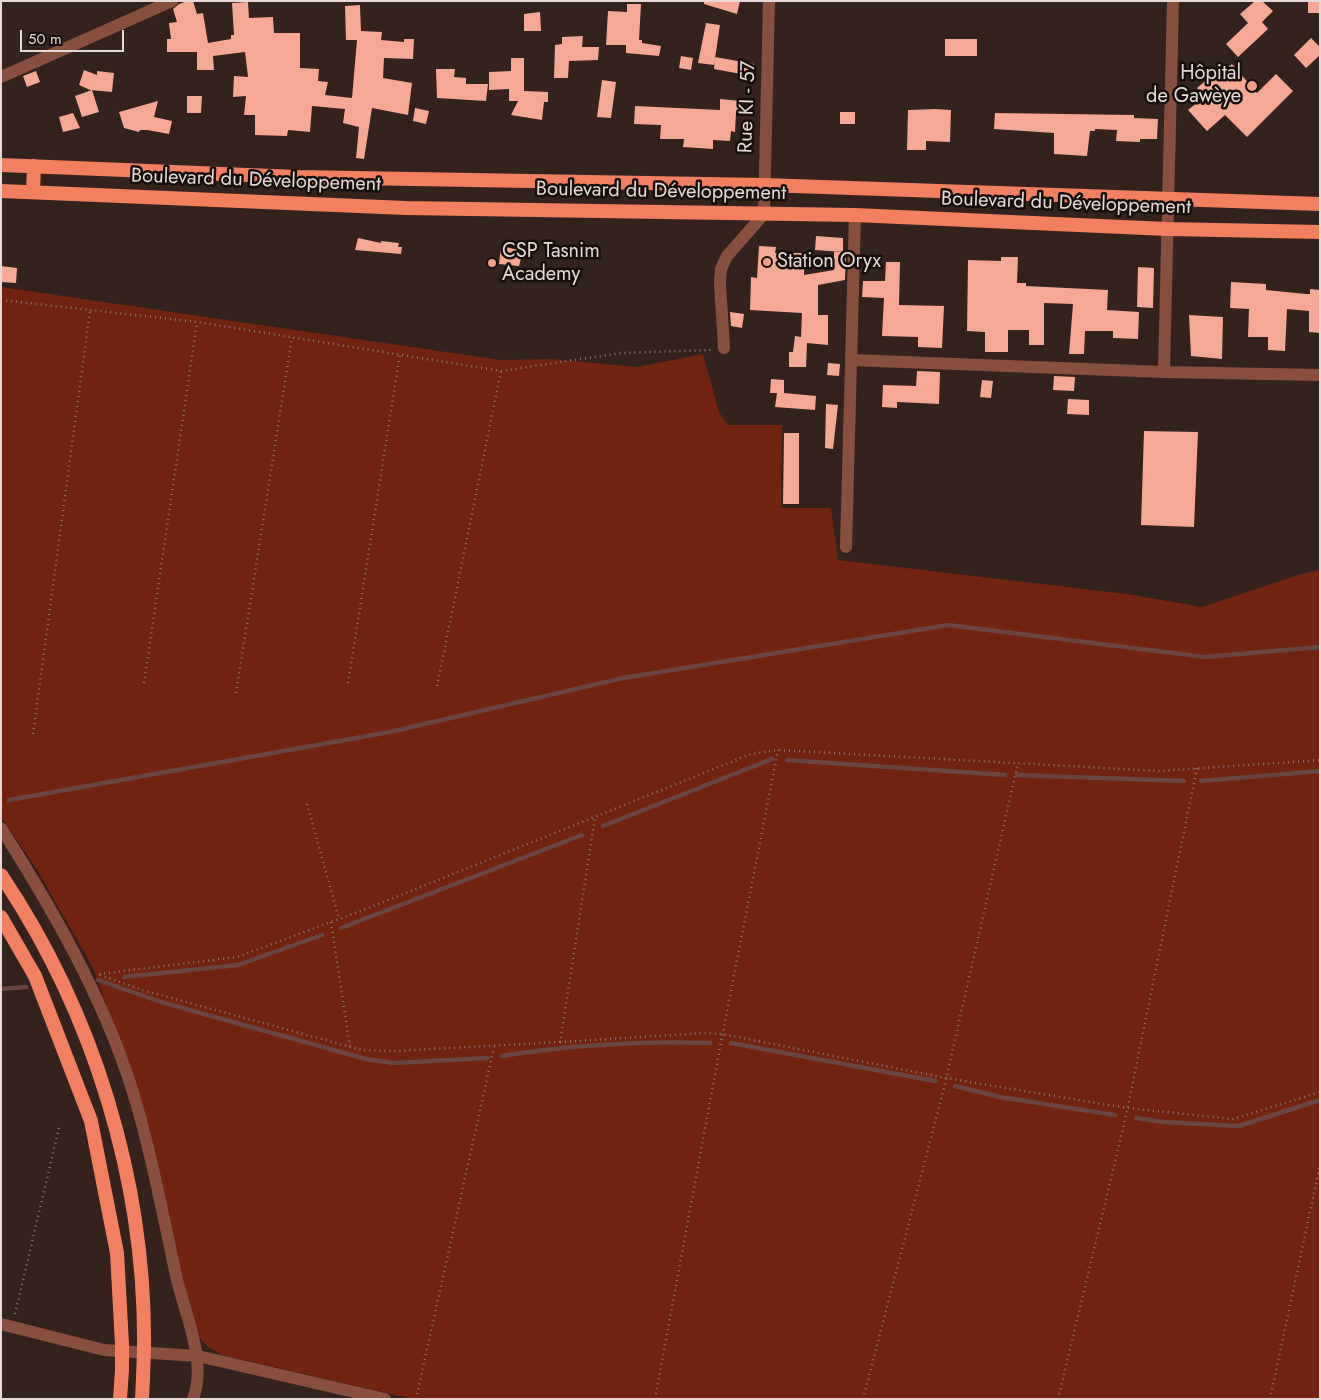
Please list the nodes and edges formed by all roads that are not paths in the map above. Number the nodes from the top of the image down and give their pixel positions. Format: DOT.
graph roads {
  1 [pos="172,1"];
  2 [pos="769,1"];
  3 [pos="1173,1"];
  4 [pos="1,77"];
  5 [pos="1,165"];
  6 [pos="34,166"];
  7 [pos="764,185"];
  8 [pos="1,191"];
  9 [pos="32,192"];
  10 [pos="1167,199"];
  11 [pos="1320,204"];
  12 [pos="764,214"];
  13 [pos="855,215"];
  14 [pos="1166,229"];
  15 [pos="1320,232"];
  16 [pos="724,348"];
  17 [pos="851,360"];
  18 [pos="1164,372"];
  19 [pos="1320,375"];
  20 [pos="846,547"];
  21 [pos="1,828"];
  22 [pos="1,875"];
  23 [pos="1,917"];
  24 [pos="7,1325"];
  25 [pos="198,1356"];
  26 [pos="120,1399"];
  27 [pos="142,1399"];
  28 [pos="193,1399"];
  29 [pos="385,1399"];
  1 -- 4 [label="street"];
  2 -- 7 [label="street, Rue KI - 57"];
  3 -- 10 [label="street"];
  5 -- 6 [label="highway, Boulevard du Développement"];
  6 -- 7 [label="highway, Boulevard du Développement"];
  6 -- 9 [label="highway"];
  7 -- 10 [label="highway, Boulevard du Développement"];
  7 -- 12 [label="street, Rue KI - 57"];
  8 -- 9 [label="highway, Boulevard du Développement"];
  9 -- 12 [label="highway, Boulevard du Développement"];
  10 -- 11 [label="highway, Boulevard du Développement"];
  10 -- 14 [label="street"];
  12 -- 13 [label="highway, Boulevard du Développement"];
  12 -- 16 [label="street"];
  13 -- 14 [label="highway, Boulevard du Développement"];
  13 -- 17 [label="street"];
  14 -- 15 [label="highway, Boulevard du Développement"];
  14 -- 18 [label="street"];
  17 -- 18 [label="street"];
  17 -- 20 [label="street"];
  18 -- 19 [label="street"];
  21 -- 25 [label="street"];
  22 -- 27 [label="highway, bridge"];
  23 -- 26 [label="highway, bridge"];
  24 -- 25 [label="street"];
  25 -- 28 [label="street"];
  25 -- 29 [label="street"];
}
